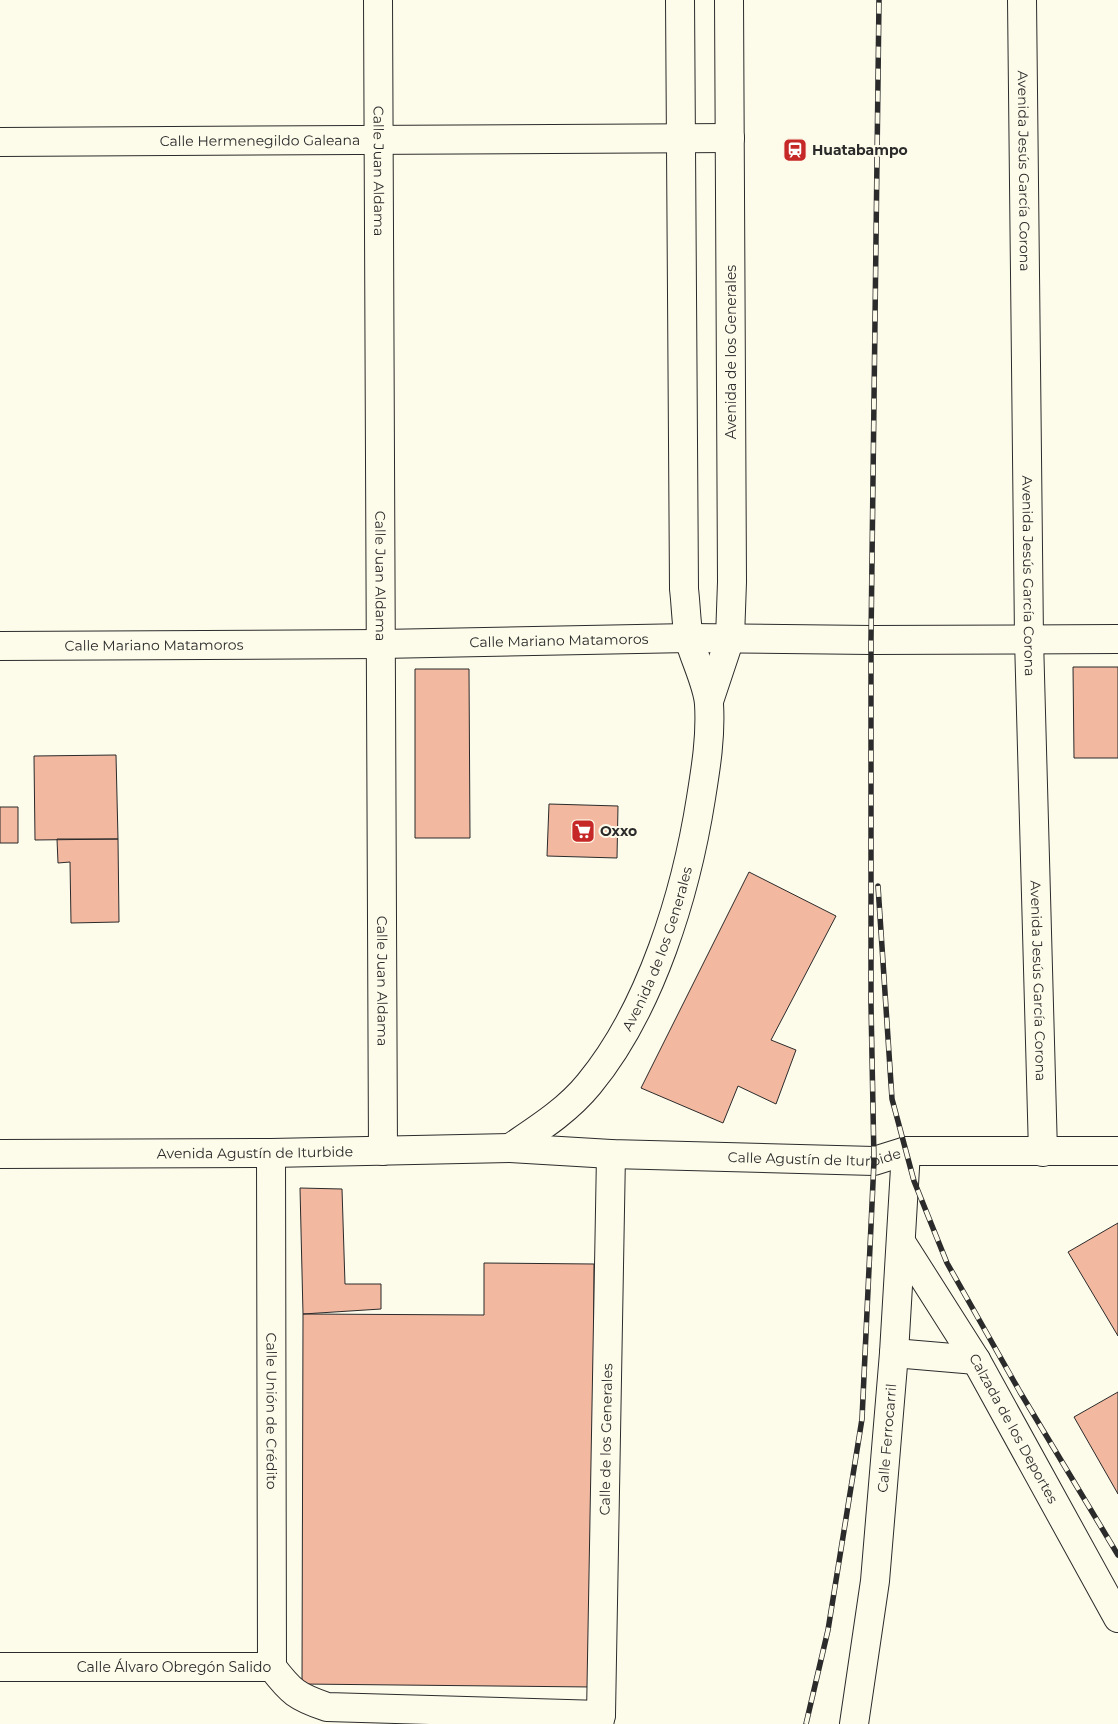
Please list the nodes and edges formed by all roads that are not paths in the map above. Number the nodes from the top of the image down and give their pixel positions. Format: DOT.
graph roads {
  1 [pos="378,0"];
  2 [pos="680,0"];
  3 [pos="729,0"];
  4 [pos="1022,0"];
  5 [pos="681,138"];
  6 [pos="730,138"];
  7 [pos="378,140"];
  8 [pos="0,142"];
  9 [pos="689,638"];
  10 [pos="730,638"];
  11 [pos="1029,638"];
  12 [pos="1118,639"];
  13 [pos="381,644"];
  14 [pos="0,646"];
  15 [pos="709,702"];
  16 [pos="510,1148"];
  17 [pos="383,1151"];
  18 [pos="906,1151"];
  19 [pos="1043,1152"];
  20 [pos="271,1153"];
  21 [pos="1116,1153"];
  22 [pos="0,1154"];
  23 [pos="611,1154"];
  24 [pos="901,1242"];
  25 [pos="894,1353"];
  26 [pos="976,1360"];
  27 [pos="1118,1618"];
  28 [pos="0,1667"];
  29 [pos="272,1667"];
  30 [pos="328,1716"];
  31 [pos="434,1717"];
  32 [pos="600,1719"];
  33 [pos="854,1724"];
  1 -- 7 [label="street, Calle Juan Aldama"];
  2 -- 5 [label="street, Avenida de los Generales"];
  3 -- 6 [label="street, Avenida de los Generales"];
  4 -- 11 [label="street, Avenida Jesús García Corona"];
  5 -- 6 [label="street, Calle Hermenegildo Galeana"];
  5 -- 7 [label="street, Calle Hermenegildo Galeana"];
  5 -- 9 [label="street, Avenida de los Generales"];
  6 -- 10 [label="street, Avenida de los Generales"];
  7 -- 8 [label="street, Calle Hermenegildo Galeana"];
  7 -- 13 [label="street, Calle Juan Aldama"];
  9 -- 10 [label="street, Calle Mariano Matamoros"];
  9 -- 13 [label="street, Calle Mariano Matamoros"];
  9 -- 15 [label="street, Avenida de los Generales"];
  10 -- 11 [label="street, Calle Mariano Matamoros"];
  10 -- 15 [label="street, Avenida de los Generales"];
  11 -- 12 [label="street, Calle Mariano Matamoros"];
  11 -- 19 [label="street, Avenida Jesús García Corona"];
  13 -- 14 [label="street, Calle Mariano Matamoros"];
  13 -- 17 [label="street, Calle Juan Aldama"];
  15 -- 16 [label="street, Avenida de los Generales"];
  16 -- 17 [label="street, Avenida Agustín de Iturbide"];
  16 -- 23 [label="street, Calle Agustín de Iturbide"];
  17 -- 20 [label="street, Avenida Agustín de Iturbide"];
  18 -- 19 [label="street, Calle Agustín de Iturbide"];
  18 -- 23 [label="street, Calle Agustín de Iturbide"];
  18 -- 24 [label="street, Calle Ferrocarril"];
  19 -- 21 [label="street, Calle Agustín de Iturbide"];
  20 -- 22 [label="street, Avenida Agustín de Iturbide"];
  20 -- 29 [label="street, Calle Unión de Crédito"];
  23 -- 32 [label="street, Calle de los Generales"];
  24 -- 25 [label="street, Calle Ferrocarril"];
  24 -- 26 [label="street, Calzada de los Deportes"];
  25 -- 26 [label="street"];
  25 -- 33 [label="street, Calle Ferrocarril"];
  26 -- 27 [label="street, Calzada de los Deportes"];
  28 -- 29 [label="street, Calle Álvaro Obregón Salido"];
  29 -- 30 [label="street, Calle Álvaro Obregón Salido"];
  30 -- 31 [label="street, Calle Álvaro Obregón Salido"];
  31 -- 32 [label="street, Calle Álvaro Obregón Salido"];
}
